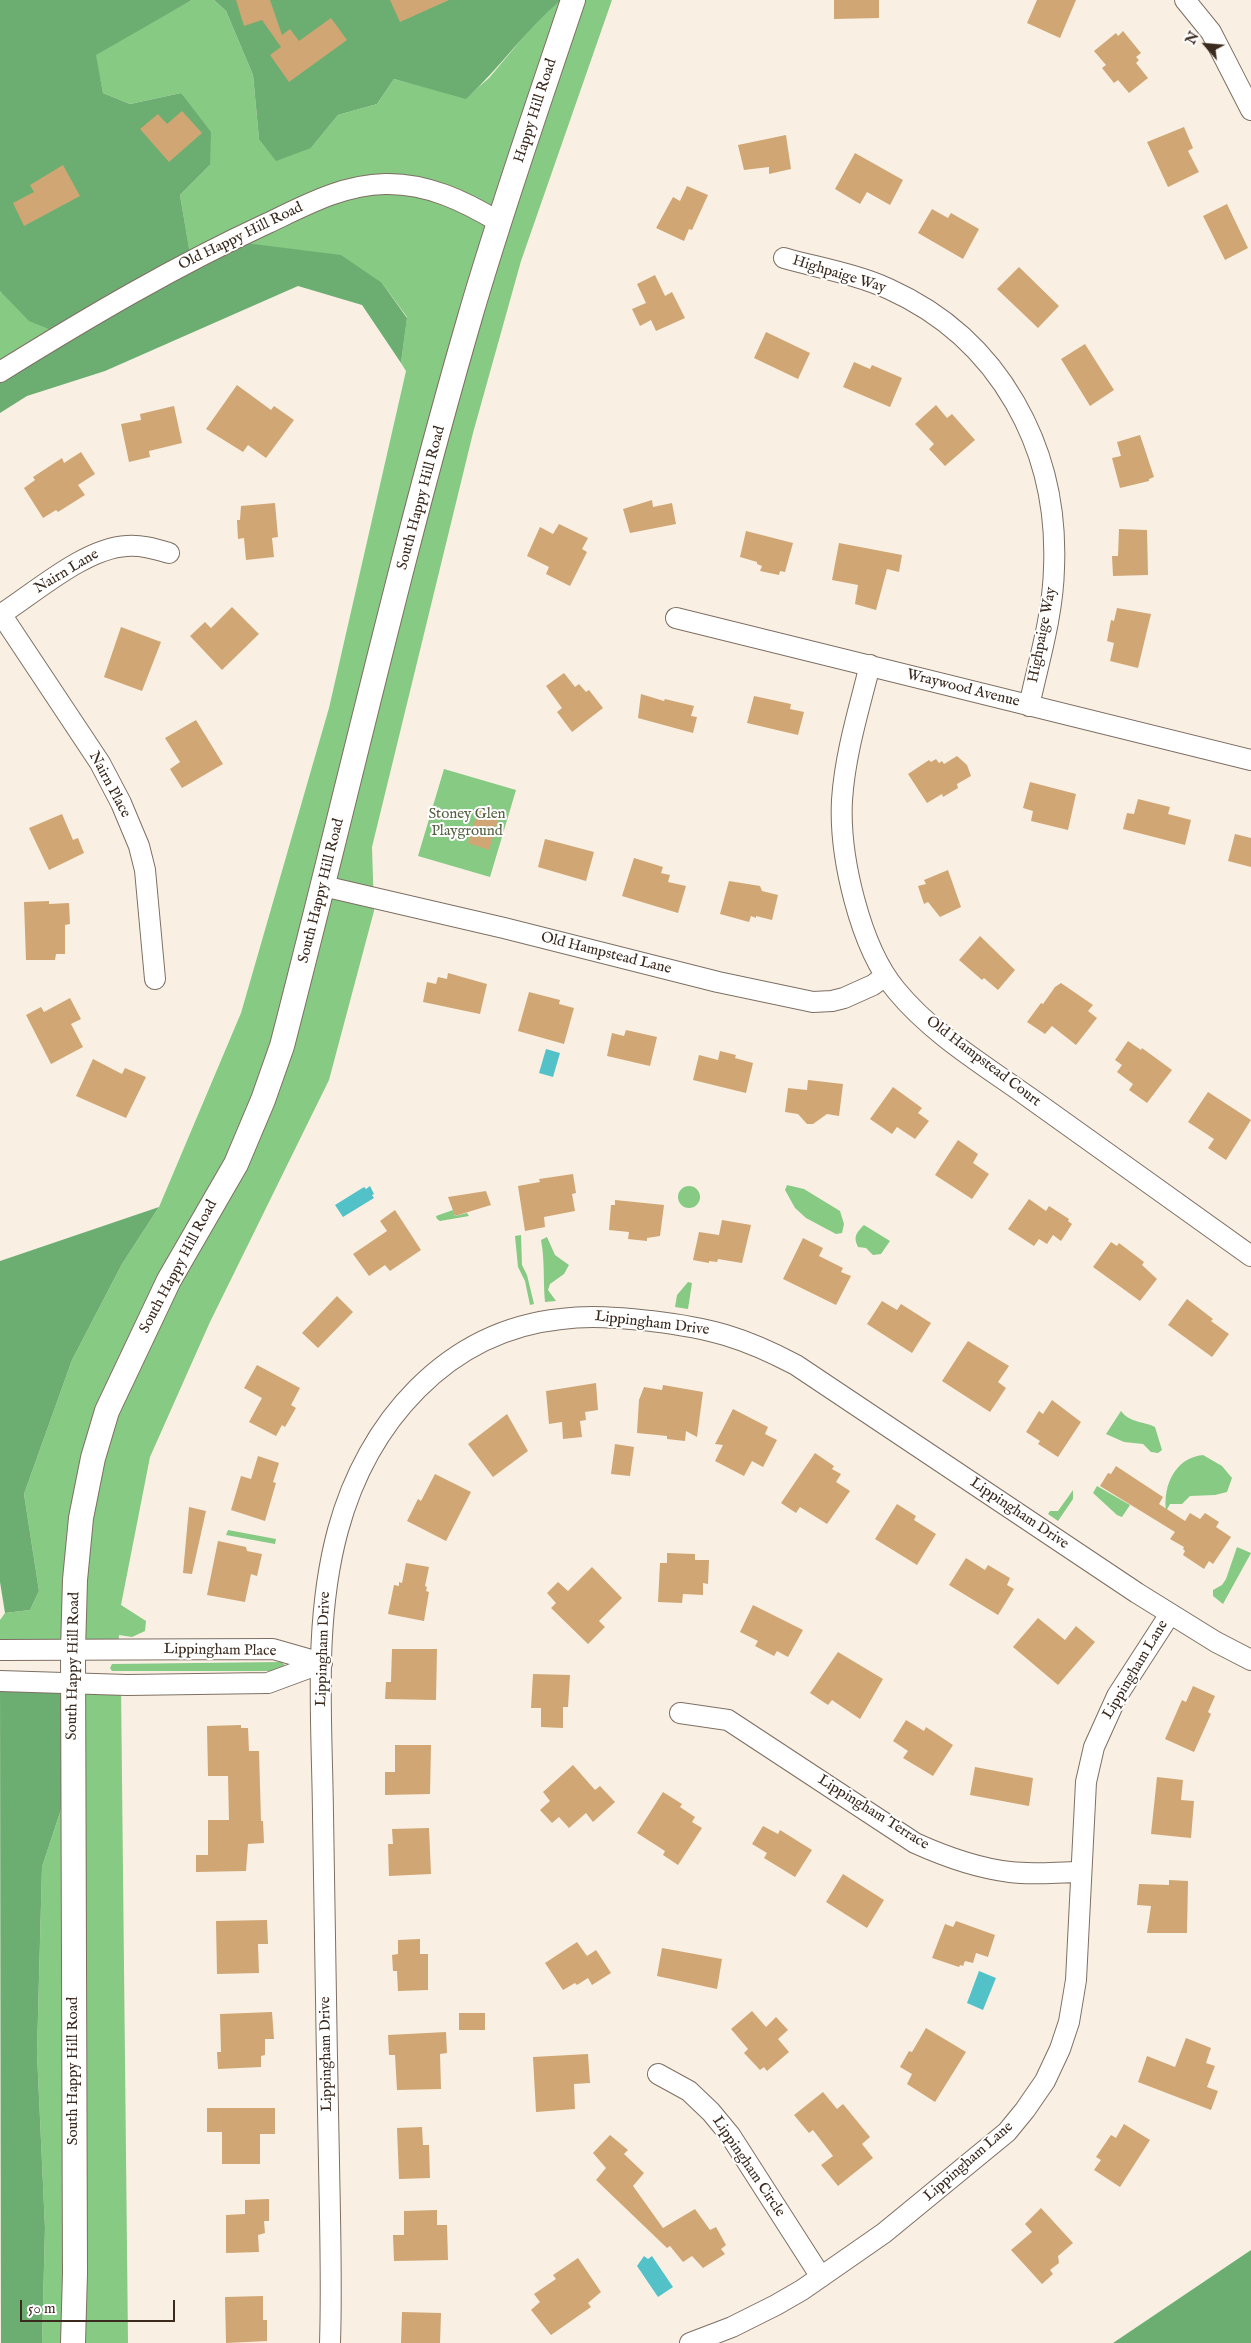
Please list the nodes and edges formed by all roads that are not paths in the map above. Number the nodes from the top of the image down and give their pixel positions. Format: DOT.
graph roads {
  1 [pos="573,0"];
  2 [pos="1185,0"];
  3 [pos="1251,110"];
  4 [pos="498,222"];
  5 [pos="784,258"];
  6 [pos="0,372"];
  7 [pos="169,553"];
  8 [pos="0,615"];
  9 [pos="676,618"];
  10 [pos="870,665"];
  11 [pos="1029,706"];
  12 [pos="1251,760"];
  13 [pos="323,886"];
  14 [pos="885,976"];
  15 [pos="155,979"];
  16 [pos="1251,1256"];
  17 [pos="1170,1614"];
  18 [pos="0,1650"];
  19 [pos="73,1651"];
  20 [pos="1251,1660"];
  21 [pos="322,1663"];
  22 [pos="0,1682"];
  23 [pos="72,1684"];
  24 [pos="680,1713"];
  25 [pos="1080,1872"];
  26 [pos="658,2074"];
  27 [pos="821,2277"];
  28 [pos="73,2343"];
  29 [pos="330,2343"];
  30 [pos="690,2343"];
  1 -- 4 [label="street, Happy Hill Road"];
  2 -- 3 [label="street"];
  4 -- 6 [label="street, Old Happy Hill Road"];
  4 -- 13 [label="street, South Happy Hill Road"];
  5 -- 11 [label="street, Highpaige Way"];
  7 -- 8 [label="street, Nairn Lane"];
  8 -- 15 [label="street, Nairn Place"];
  9 -- 10 [label="street, Wraywood Avenue"];
  10 -- 11 [label="street, Wraywood Avenue"];
  10 -- 14 [label="street, Old Hampstead Court"];
  11 -- 12 [label="street, Wraywood Avenue"];
  13 -- 14 [label="street, Old Hampstead Lane"];
  13 -- 19 [label="street, South Happy Hill Road"];
  14 -- 16 [label="street, Old Hampstead Court"];
  17 -- 20 [label="street, Lippingham Drive"];
  17 -- 21 [label="street, Lippingham Drive"];
  17 -- 25 [label="street, Lippingham Lane"];
  18 -- 19 [label="street, Lippingham Place"];
  19 -- 21 [label="street, Lippingham Place"];
  19 -- 23 [label="street, South Happy Hill Road"];
  21 -- 23 [label="street, Lippingham Place"];
  21 -- 29 [label="street, Lippingham Drive"];
  22 -- 23 [label="street, Lippingham Place"];
  23 -- 28 [label="street, South Happy Hill Road"];
  24 -- 25 [label="street, Lippingham Terrace"];
  25 -- 27 [label="street, Lippingham Lane"];
  26 -- 27 [label="street, Lippingham Circle"];
  27 -- 30 [label="street, Lippingham Lane"];
}
